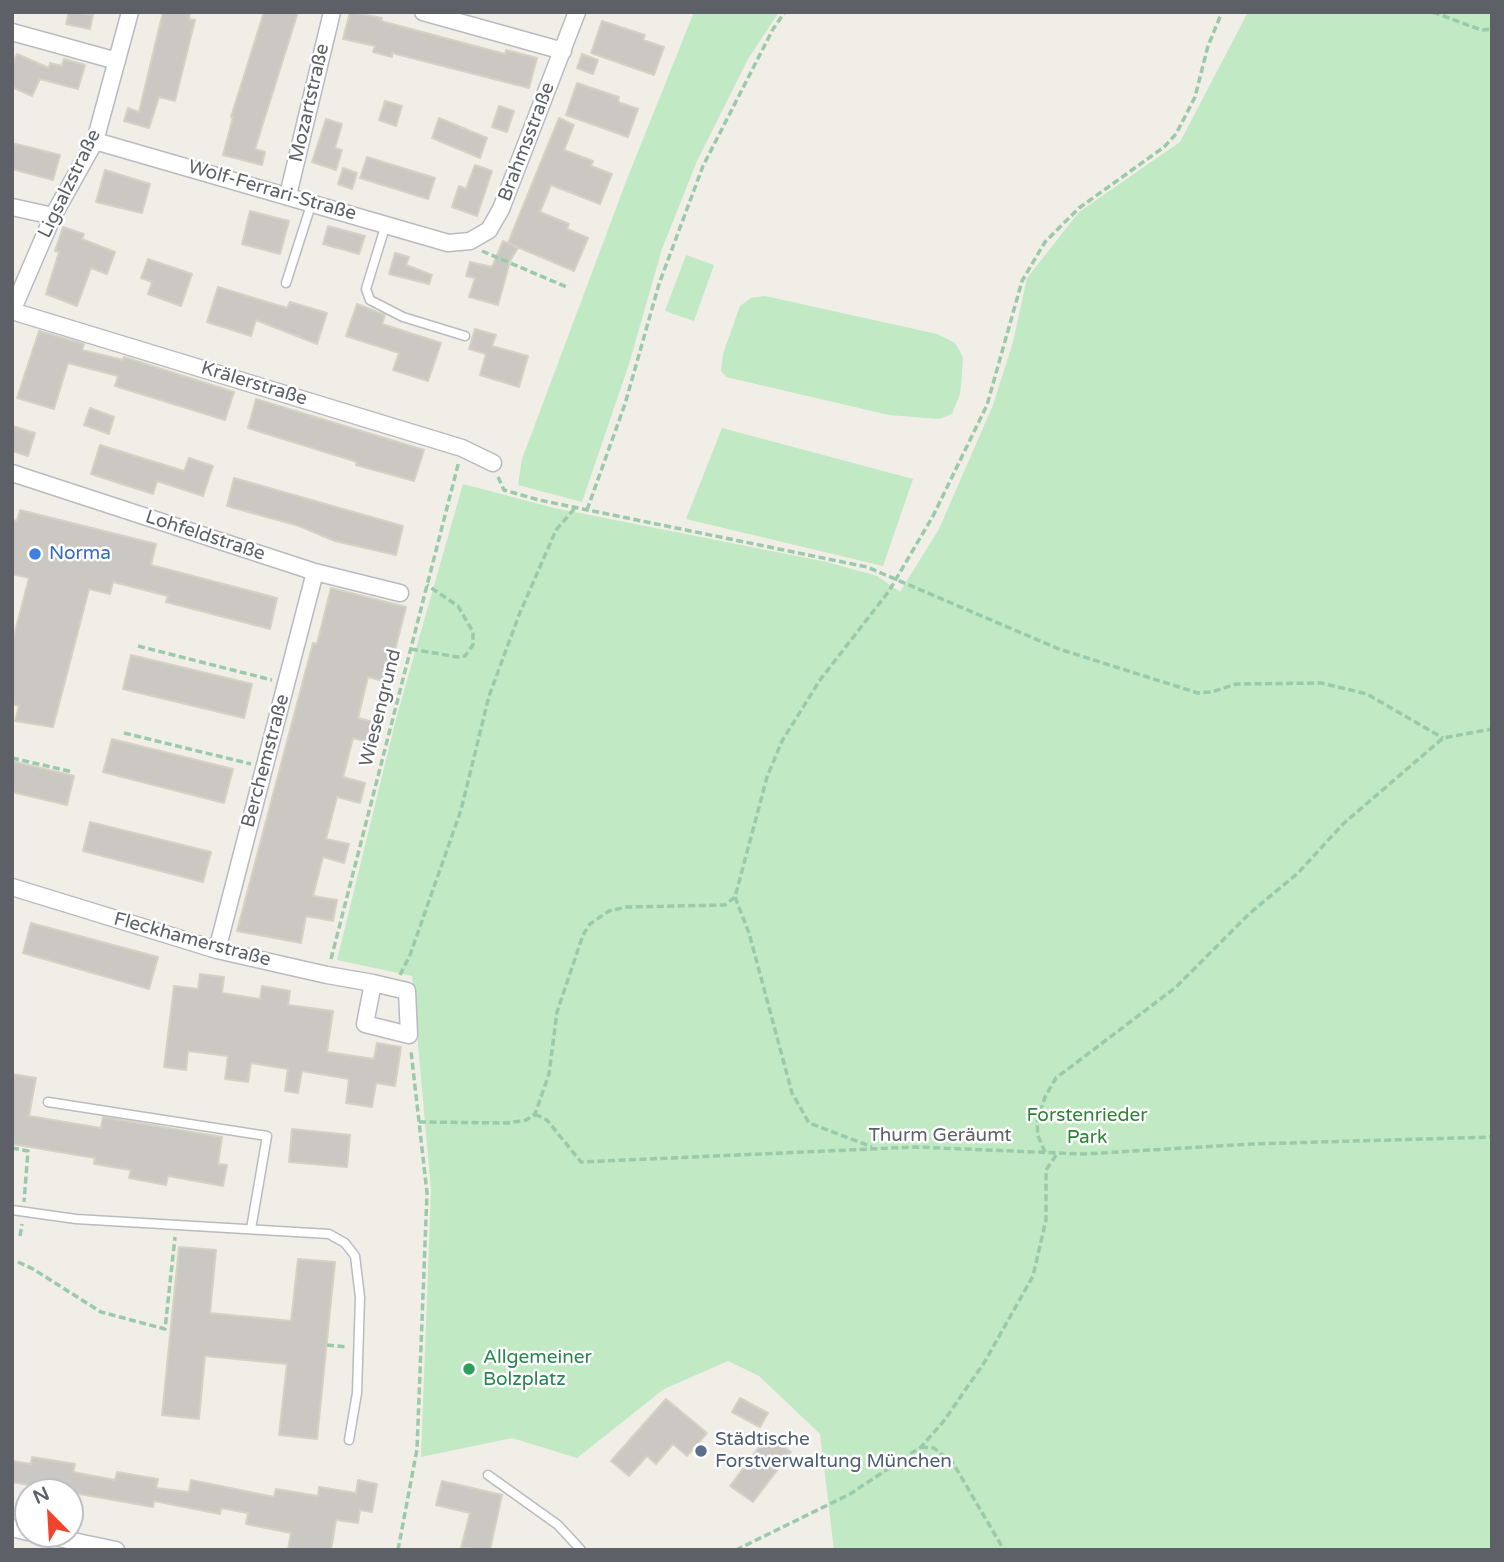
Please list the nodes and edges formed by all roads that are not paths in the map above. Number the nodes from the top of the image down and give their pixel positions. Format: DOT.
graph roads {
  1 [pos="130,12"];
  2 [pos="332,12"];
  3 [pos="423,12"];
  4 [pos="577,12"];
  5 [pos="12,32"];
  6 [pos="563,51"];
  7 [pos="117,61"];
  8 [pos="95,141"];
  9 [pos="288,194"];
  10 [pos="312,202"];
  11 [pos="12,207"];
  12 [pos="53,216"];
  13 [pos="386,224"];
  14 [pos="448,243"];
  15 [pos="286,283"];
  16 [pos="12,311"];
  17 [pos="465,336"];
  18 [pos="493,463"];
  19 [pos="12,473"];
  20 [pos="315,572"];
  21 [pos="400,593"];
  22 [pos="12,887"];
  23 [pos="217,950"];
  24 [pos="373,983"];
  25 [pos="48,1102"];
  26 [pos="12,1210"];
  27 [pos="251,1229"];
  28 [pos="349,1440"];
  29 [pos="488,1475"];
  30 [pos="84,1543"];
  31 [pos="116,1550"];
  32 [pos="581,1550"];
  1 -- 7 [label="street, Ligsalzstraße"];
  2 -- 9 [label="street, Mozartstraße"];
  3 -- 6 [label="street"];
  4 -- 6 [label="street, Brahmsstraße"];
  5 -- 7 [label="street"];
  6 -- 14 [label="street, Brahmsstraße"];
  7 -- 8 [label="street, Ligsalzstraße"];
  8 -- 9 [label="street, Wolf-Ferrari-Straße"];
  8 -- 12 [label="street, Ligsalzstraße"];
  9 -- 10 [label="street, Wolf-Ferrari-Straße"];
  10 -- 13 [label="street, Wolf-Ferrari-Straße"];
  10 -- 15 [label="lane"];
  11 -- 12 [label="street"];
  12 -- 16 [label="street, Ligsalzstraße"];
  13 -- 14 [label="street, Wolf-Ferrari-Straße"];
  13 -- 17 [label="lane"];
  16 -- 18 [label="street, Krälerstraße"];
  19 -- 20 [label="street, Lohfeldstraße"];
  20 -- 21 [label="street, Lohfeldstraße"];
  20 -- 23 [label="street, Berchemstraße"];
  22 -- 23 [label="street, Fleckhamerstraße"];
  23 -- 24 [label="street, Fleckhamerstraße"];
  24 -- 24 [label="street, Fleckhamerstraße"];
  25 -- 27 [label="lane"];
  26 -- 27 [label="lane"];
  27 -- 28 [label="lane"];
  29 -- 32 [label="lane"];
  30 -- 31 [label="street"];
}
